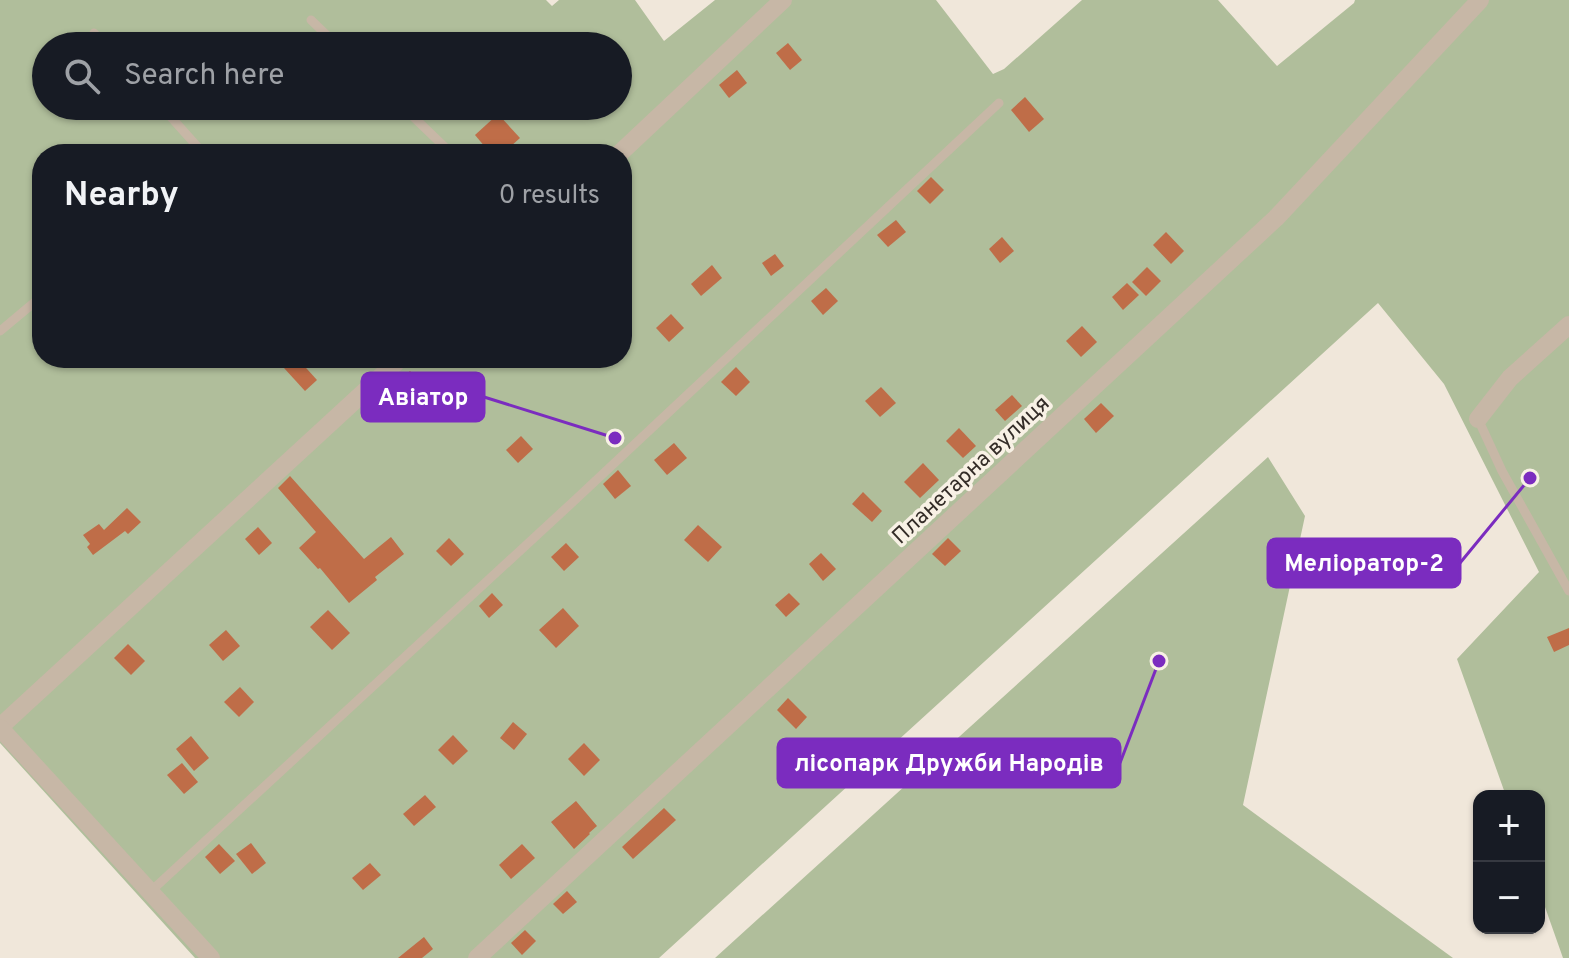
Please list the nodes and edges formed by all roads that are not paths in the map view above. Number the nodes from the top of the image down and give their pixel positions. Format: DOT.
graph roads {
  1 [pos="783,0"];
  2 [pos="1480,0"];
  3 [pos="311,20"];
  4 [pos="323,32"];
  5 [pos="999,103"];
  6 [pos="174,120"];
  7 [pos="417,120"];
  8 [pos="195,144"];
  9 [pos="442,144"];
  10 [pos="630,144"];
  11 [pos="32,304"];
  12 [pos="1569,325"];
  13 [pos="0,331"];
  14 [pos="384,368"];
  15 [pos="1478,419"];
  16 [pos="1569,591"];
  17 [pos="0,728"];
  18 [pos="150,892"];
  19 [pos="211,958"];
  20 [pos="477,958"];
  1 -- 10 [label="street"];
  2 -- 20 [label="street, Планетарна вулиця"];
  3 -- 4 [label="lane"];
  5 -- 18 [label="lane"];
  6 -- 8 [label="lane"];
  7 -- 9 [label="lane"];
  11 -- 13 [label="lane"];
  12 -- 15 [label="street"];
  14 -- 17 [label="street"];
  15 -- 16 [label="lane"];
  17 -- 18 [label="street"];
  18 -- 19 [label="street"];
}
